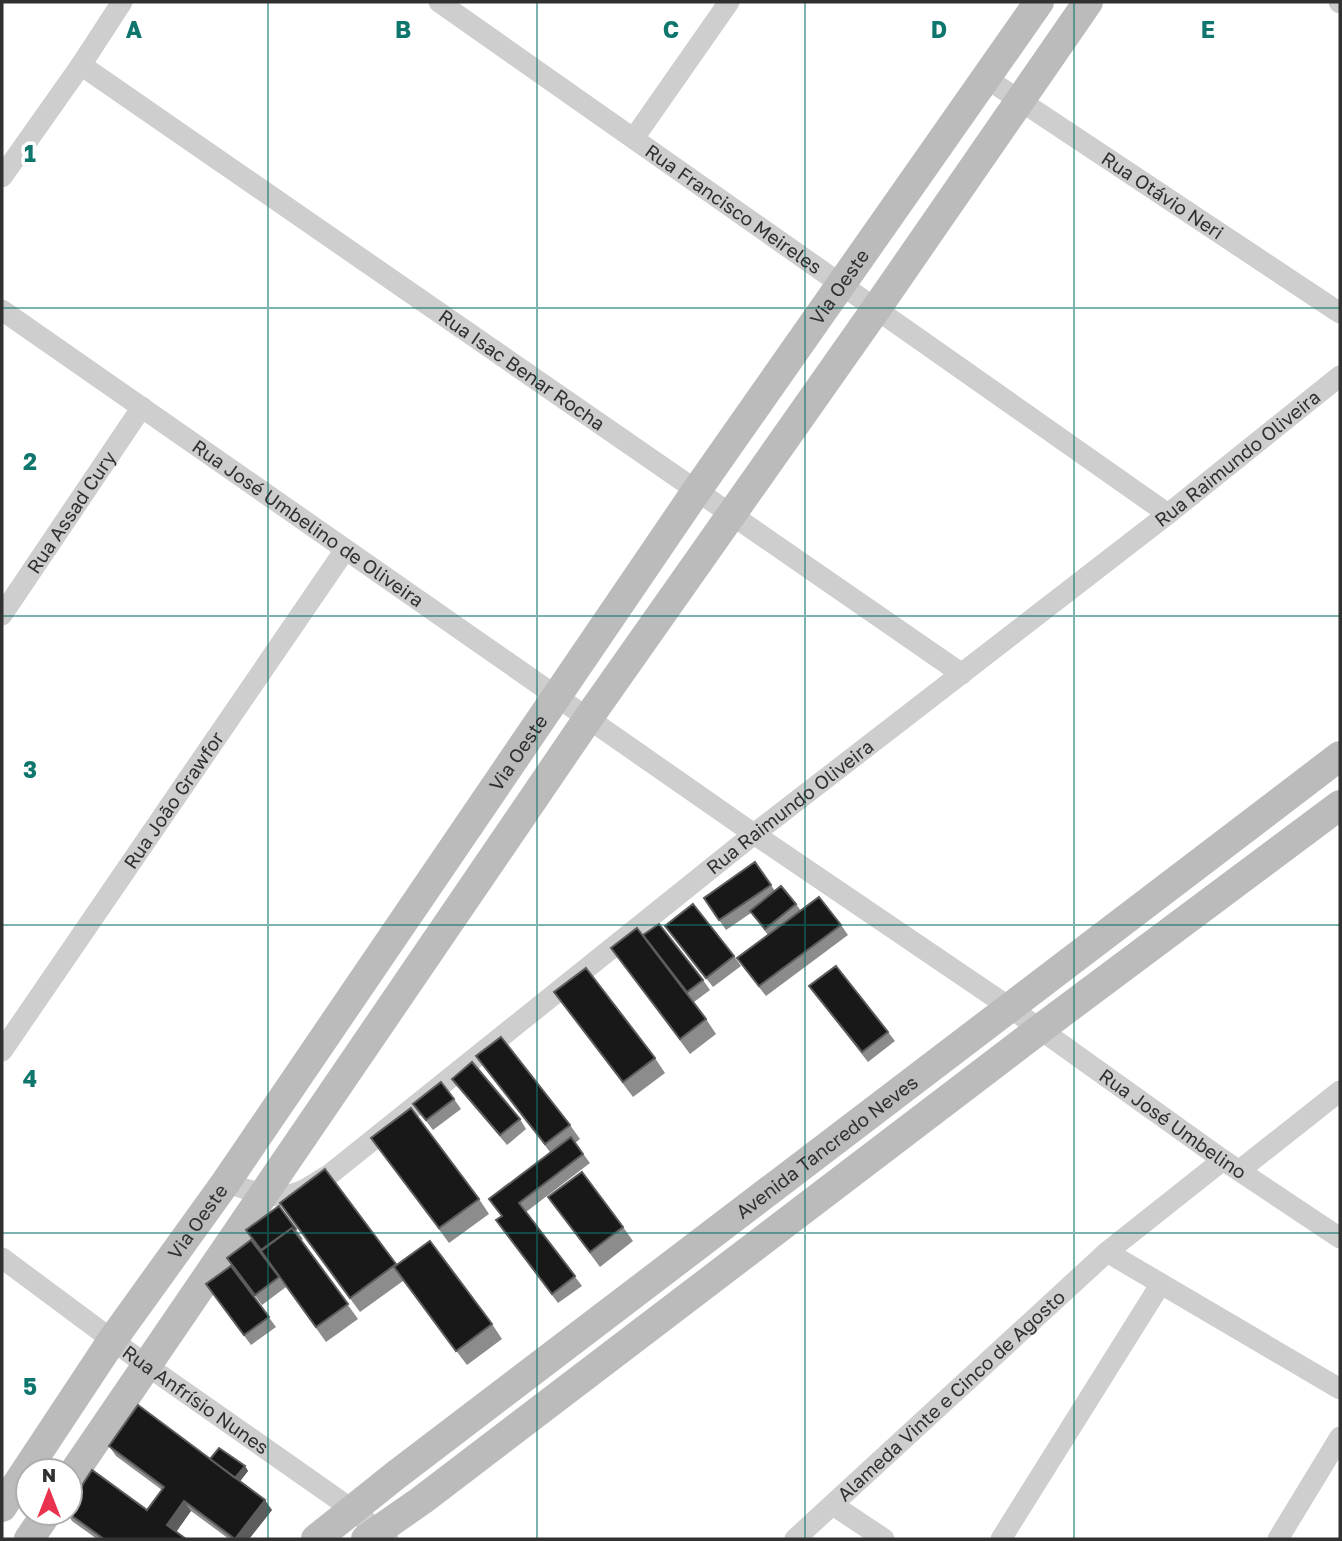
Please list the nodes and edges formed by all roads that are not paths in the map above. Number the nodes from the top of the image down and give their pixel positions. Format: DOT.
graph roads {
  1 [pos="122,2"];
  2 [pos="439,2"];
  3 [pos="729,2"];
  4 [pos="1039,2"];
  5 [pos="1088,2"];
  6 [pos="81,65"];
  7 [pos="986,78"];
  8 [pos="1018,100"];
  9 [pos="634,138"];
  10 [pos="2,177"];
  11 [pos="841,284"];
  12 [pos="876,309"];
  13 [pos="2,310"];
  14 [pos="1340,313"];
  15 [pos="1340,376"];
  16 [pos="142,408"];
  17 [pos="698,490"];
  18 [pos="732,514"];
  19 [pos="1168,514"];
  20 [pos="345,550"];
  21 [pos="2,615"];
  22 [pos="962,674"];
  23 [pos="557,695"];
  24 [pos="589,717"];
  25 [pos="1340,756"];
  26 [pos="1340,805"];
  27 [pos="754,834"];
  28 [pos="1009,1007"];
  29 [pos="1040,1029"];
  30 [pos="2,1051"];
  31 [pos="1340,1091"];
  32 [pos="1231,1165"];
  33 [pos="226,1182"];
  34 [pos="262,1194"];
  35 [pos="1340,1238"];
  36 [pos="1107,1252"];
  37 [pos="2,1258"];
  38 [pos="1160,1284"];
  39 [pos="113,1339"];
  40 [pos="146,1365"];
  41 [pos="1340,1389"];
  42 [pos="1340,1437"];
  43 [pos="84,1457"];
  44 [pos="833,1505"];
  45 [pos="2,1507"];
  46 [pos="353,1510"];
  47 [pos="377,1536"];
  48 [pos="316,1539"];
  49 [pos="796,1539"];
  50 [pos="884,1539"];
  51 [pos="1000,1539"];
  52 [pos="1278,1539"];
  1 -- 6 [label="street"];
  2 -- 9 [label="street, Rua Francisco Meireles"];
  3 -- 9 [label="street"];
  4 -- 7 [label="street, Via Oeste"];
  5 -- 8 [label="street, Via Oeste"];
  6 -- 10 [label="street"];
  6 -- 17 [label="street, Rua Isac Benar Rocha"];
  7 -- 8 [label="street, Rua Otávio Neri"];
  7 -- 11 [label="street, Via Oeste"];
  8 -- 12 [label="street, Via Oeste"];
  8 -- 14 [label="street, Rua Otávio Neri"];
  9 -- 11 [label="street, Rua Francisco Meireles"];
  11 -- 12 [label="street, Rua Francisco Meireles"];
  11 -- 17 [label="street, Via Oeste"];
  12 -- 18 [label="street, Via Oeste"];
  12 -- 19 [label="street, Rua Francisco Meireles"];
  13 -- 16 [label="street, Rua José Umbelino de Oliveira"];
  15 -- 19 [label="street, Rua Raimundo Oliveira"];
  16 -- 20 [label="street, Rua José Umbelino de Oliveira"];
  16 -- 21 [label="street, Rua Assad Cury"];
  17 -- 18 [label="street, Rua Isac Benar Rocha"];
  17 -- 23 [label="street, Via Oeste"];
  18 -- 22 [label="street, Rua Isac Benar Rocha"];
  18 -- 24 [label="street, Via Oeste"];
  19 -- 22 [label="street, Rua Raimundo Oliveira"];
  20 -- 23 [label="street, Rua José Umbelino de Oliveira"];
  20 -- 30 [label="street, Rua João Grawfor"];
  22 -- 27 [label="street, Rua Raimundo Oliveira"];
  23 -- 24 [label="street, Rua José Umbelino de Oliveira"];
  23 -- 33 [label="street, Via Oeste"];
  24 -- 27 [label="street, Rua José Umbelino de Oliveira"];
  24 -- 34 [label="street, Via Oeste"];
  25 -- 28 [label="street, Avenida Tancredo Neves"];
  26 -- 29 [label="street, Avenida Tancredo Neves"];
  27 -- 28 [label="street, Rua José Umbelino"];
  27 -- 34 [label="street, Rua Raimundo Oliveira"];
  28 -- 29 [label="street, Rua José Umbelino"];
  28 -- 46 [label="street, Avenida Tancredo Neves"];
  29 -- 32 [label="street, Rua José Umbelino"];
  29 -- 47 [label="street, Avenida Tancredo Neves"];
  31 -- 32 [label="street, Alameda Vinte e Cinco de Agosto"];
  32 -- 35 [label="street, Rua José Umbelino"];
  32 -- 36 [label="street, Alameda Vinte e Cinco de Agosto"];
  33 -- 34 [label="street, Rua Raimundo Oliveira"];
  33 -- 39 [label="street, Via Oeste"];
  34 -- 40 [label="street, Via Oeste"];
  36 -- 38 [label="street"];
  36 -- 44 [label="street, Alameda Vinte e Cinco de Agosto"];
  37 -- 39 [label="street, Rua Anfrísio Nunes"];
  38 -- 41 [label="street"];
  38 -- 51 [label="street"];
  39 -- 40 [label="street, Rua Anfrísio Nunes"];
  39 -- 45 [label="street, Via Oeste"];
  40 -- 43 [label="street, Via Oeste"];
  40 -- 46 [label="street, Rua Anfrísio Nunes"];
  42 -- 52 [label="street"];
  44 -- 49 [label="street, Alameda Vinte e Cinco de Agosto"];
  44 -- 50 [label="street"];
  46 -- 47 [label="street, Rua Anfrísio Nunes"];
  46 -- 48 [label="street, Avenida Tancredo Neves"];
}
